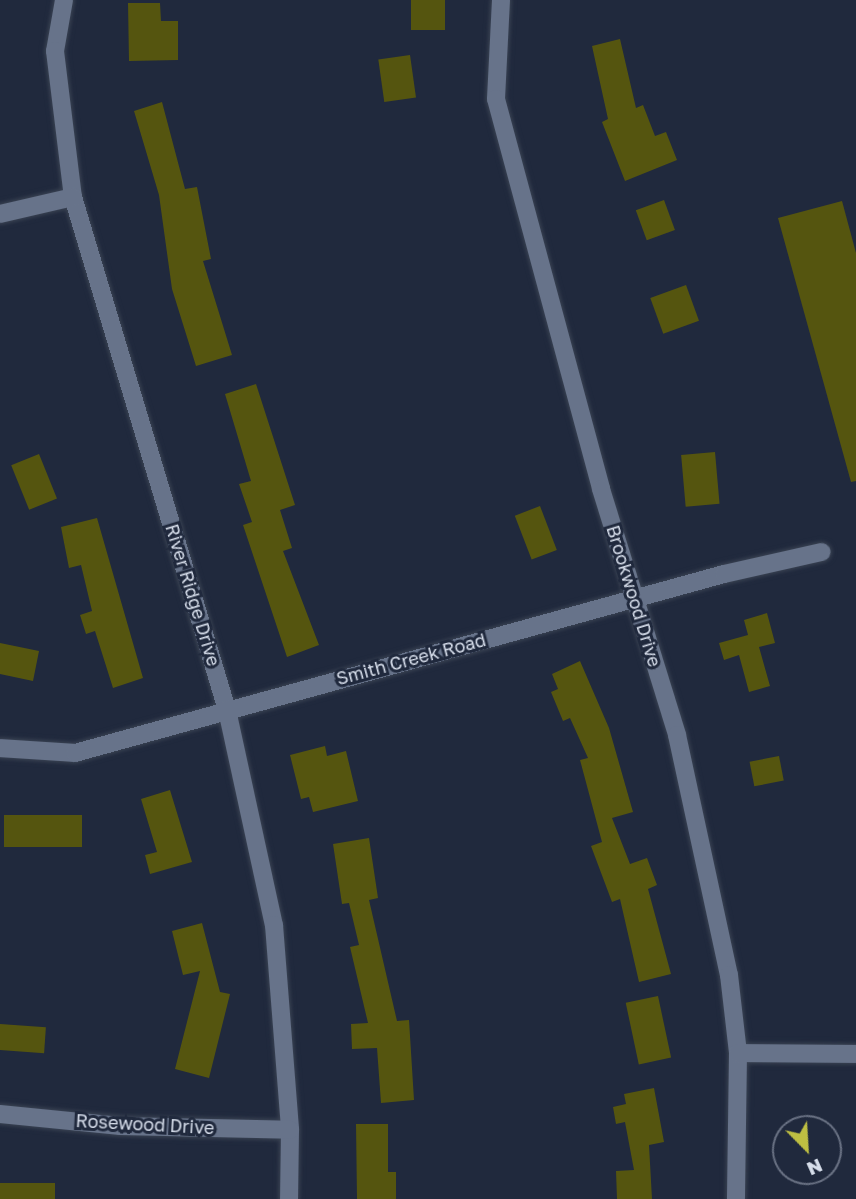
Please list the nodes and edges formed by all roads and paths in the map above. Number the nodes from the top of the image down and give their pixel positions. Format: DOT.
graph roads {
  1 [pos="64,0"];
  2 [pos="501,0"];
  3 [pos="73,197"];
  4 [pos="0,214"];
  5 [pos="822,552"];
  6 [pos="636,599"];
  7 [pos="228,710"];
  8 [pos="0,748"];
  9 [pos="738,1053"];
  10 [pos="856,1054"];
  11 [pos="0,1114"];
  12 [pos="290,1130"];
  13 [pos="289,1199"];
  14 [pos="736,1199"];
  1 -- 3 [label="street, River Ridge Drive"];
  2 -- 6 [label="street, Brookwood Drive"];
  3 -- 4 [label="street"];
  3 -- 7 [label="street, River Ridge Drive"];
  5 -- 6 [label="street, Smith Creek Road"];
  6 -- 7 [label="street, Smith Creek Road"];
  6 -- 9 [label="street, Brookwood Drive"];
  7 -- 8 [label="street, Smith Creek Road"];
  7 -- 12 [label="street, River Ridge Drive"];
  9 -- 10 [label="street"];
  9 -- 14 [label="street, Brookwood Drive"];
  11 -- 12 [label="street, Rosewood Drive"];
  12 -- 13 [label="street, River Ridge Drive"];
}
